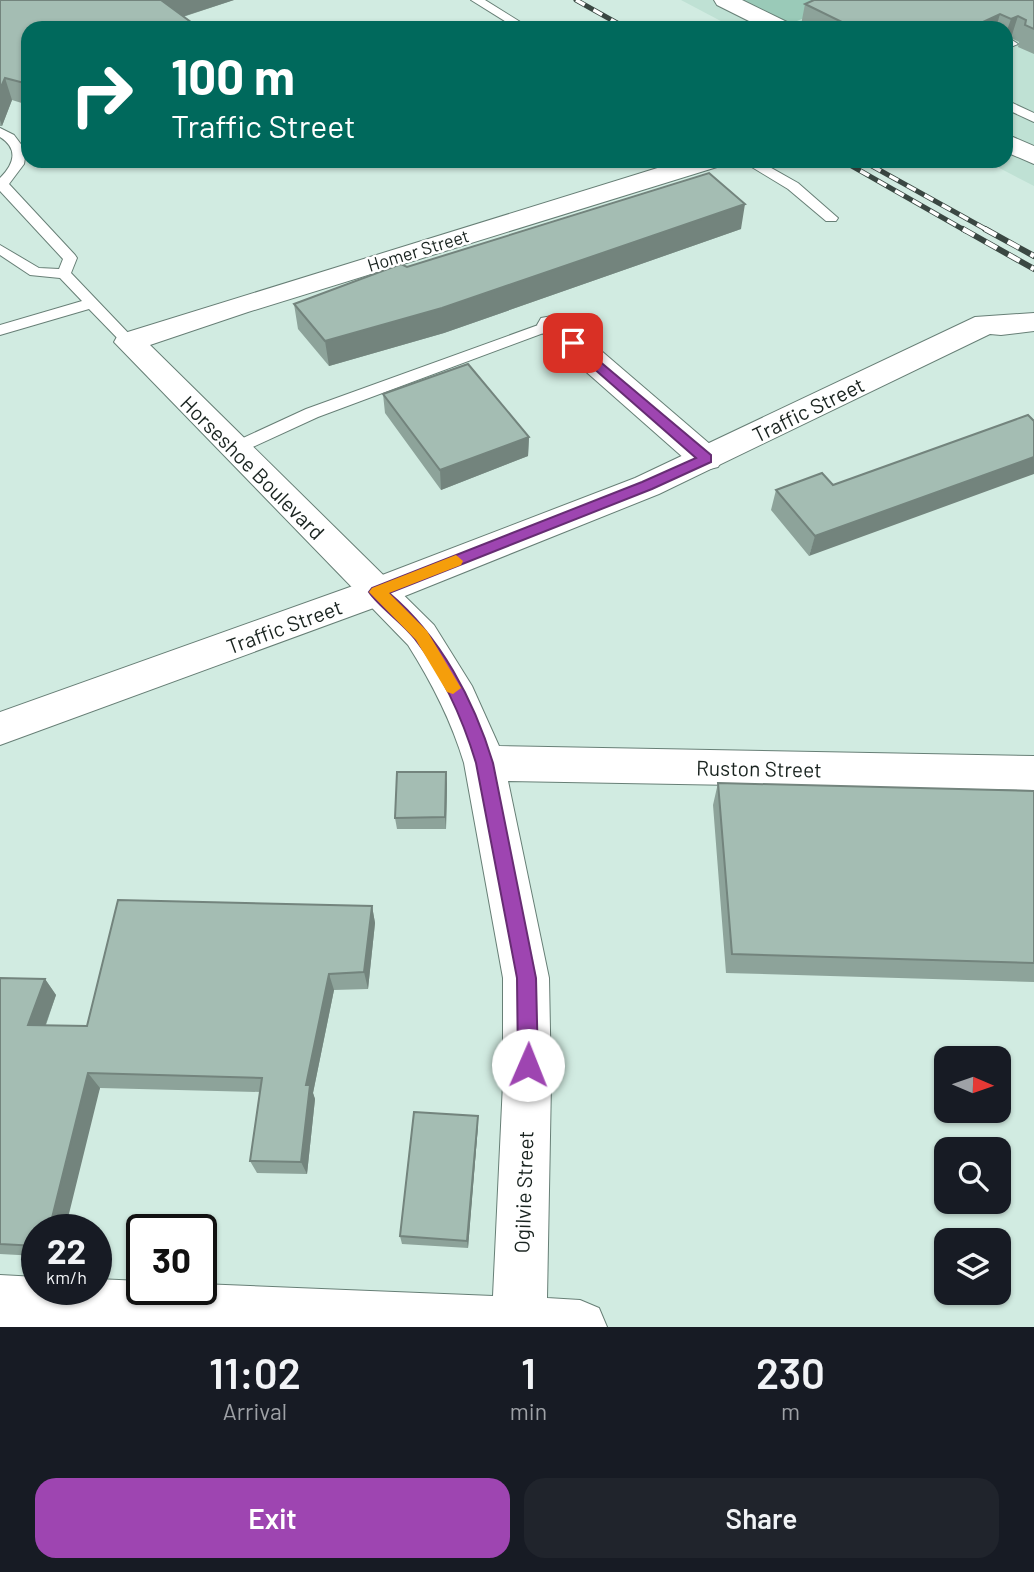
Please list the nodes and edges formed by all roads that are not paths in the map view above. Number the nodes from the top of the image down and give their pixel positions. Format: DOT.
graph roads {
  1 [pos="477,0"];
  2 [pos="725,0"];
  3 [pos="512,21"];
  4 [pos="767,21"];
  5 [pos="1013,108"];
  6 [pos="1034,118"];
  7 [pos="0,132"];
  8 [pos="1013,146"];
  9 [pos="1034,156"];
  10 [pos="685,168"];
  11 [pos="761,168"];
  12 [pos="1,184"];
  13 [pos="831,218"];
  14 [pos="0,249"];
  15 [pos="64,274"];
  16 [pos="1034,296"];
  17 [pos="92,303"];
  18 [pos="1034,322"];
  19 [pos="986,324"];
  20 [pos="552,325"];
  21 [pos="0,330"];
  22 [pos="129,341"];
  23 [pos="236,448"];
  24 [pos="706,459"];
  25 [pos="377,592"];
  26 [pos="0,729"];
  27 [pos="484,763"];
  28 [pos="1034,773"];
  29 [pos="0,1302"];
  30 [pos="172,1318"];
  31 [pos="519,1326"];
  32 [pos="580,1327"];
  1 -- 3 [label="lane"];
  2 -- 4 [label="street"];
  5 -- 6 [label="lane"];
  7 -- 12 [label="lane"];
  8 -- 9 [label="street"];
  10 -- 22 [label="street, Homer Street"];
  11 -- 13 [label="lane"];
  12 -- 15 [label="lane"];
  14 -- 15 [label="lane"];
  15 -- 17 [label="lane"];
  16 -- 19 [label="street, Traffic Street"];
  17 -- 21 [label="lane"];
  17 -- 22 [label="lane"];
  18 -- 19 [label="street, Traffic Street"];
  19 -- 24 [label="street, Traffic Street"];
  20 -- 23 [label="lane"];
  20 -- 24 [label="street"];
  22 -- 23 [label="street, Horseshoe Boulevard"];
  23 -- 25 [label="street, Horseshoe Boulevard"];
  24 -- 25 [label="street, Traffic Street"];
  25 -- 26 [label="street, Traffic Street"];
  25 -- 27 [label="street, Ogilvie Street"];
  27 -- 28 [label="street, Ruston Street"];
  27 -- 31 [label="street, Ogilvie Street"];
  29 -- 30 [label="street"];
  30 -- 31 [label="street"];
  31 -- 32 [label="street"];
}
